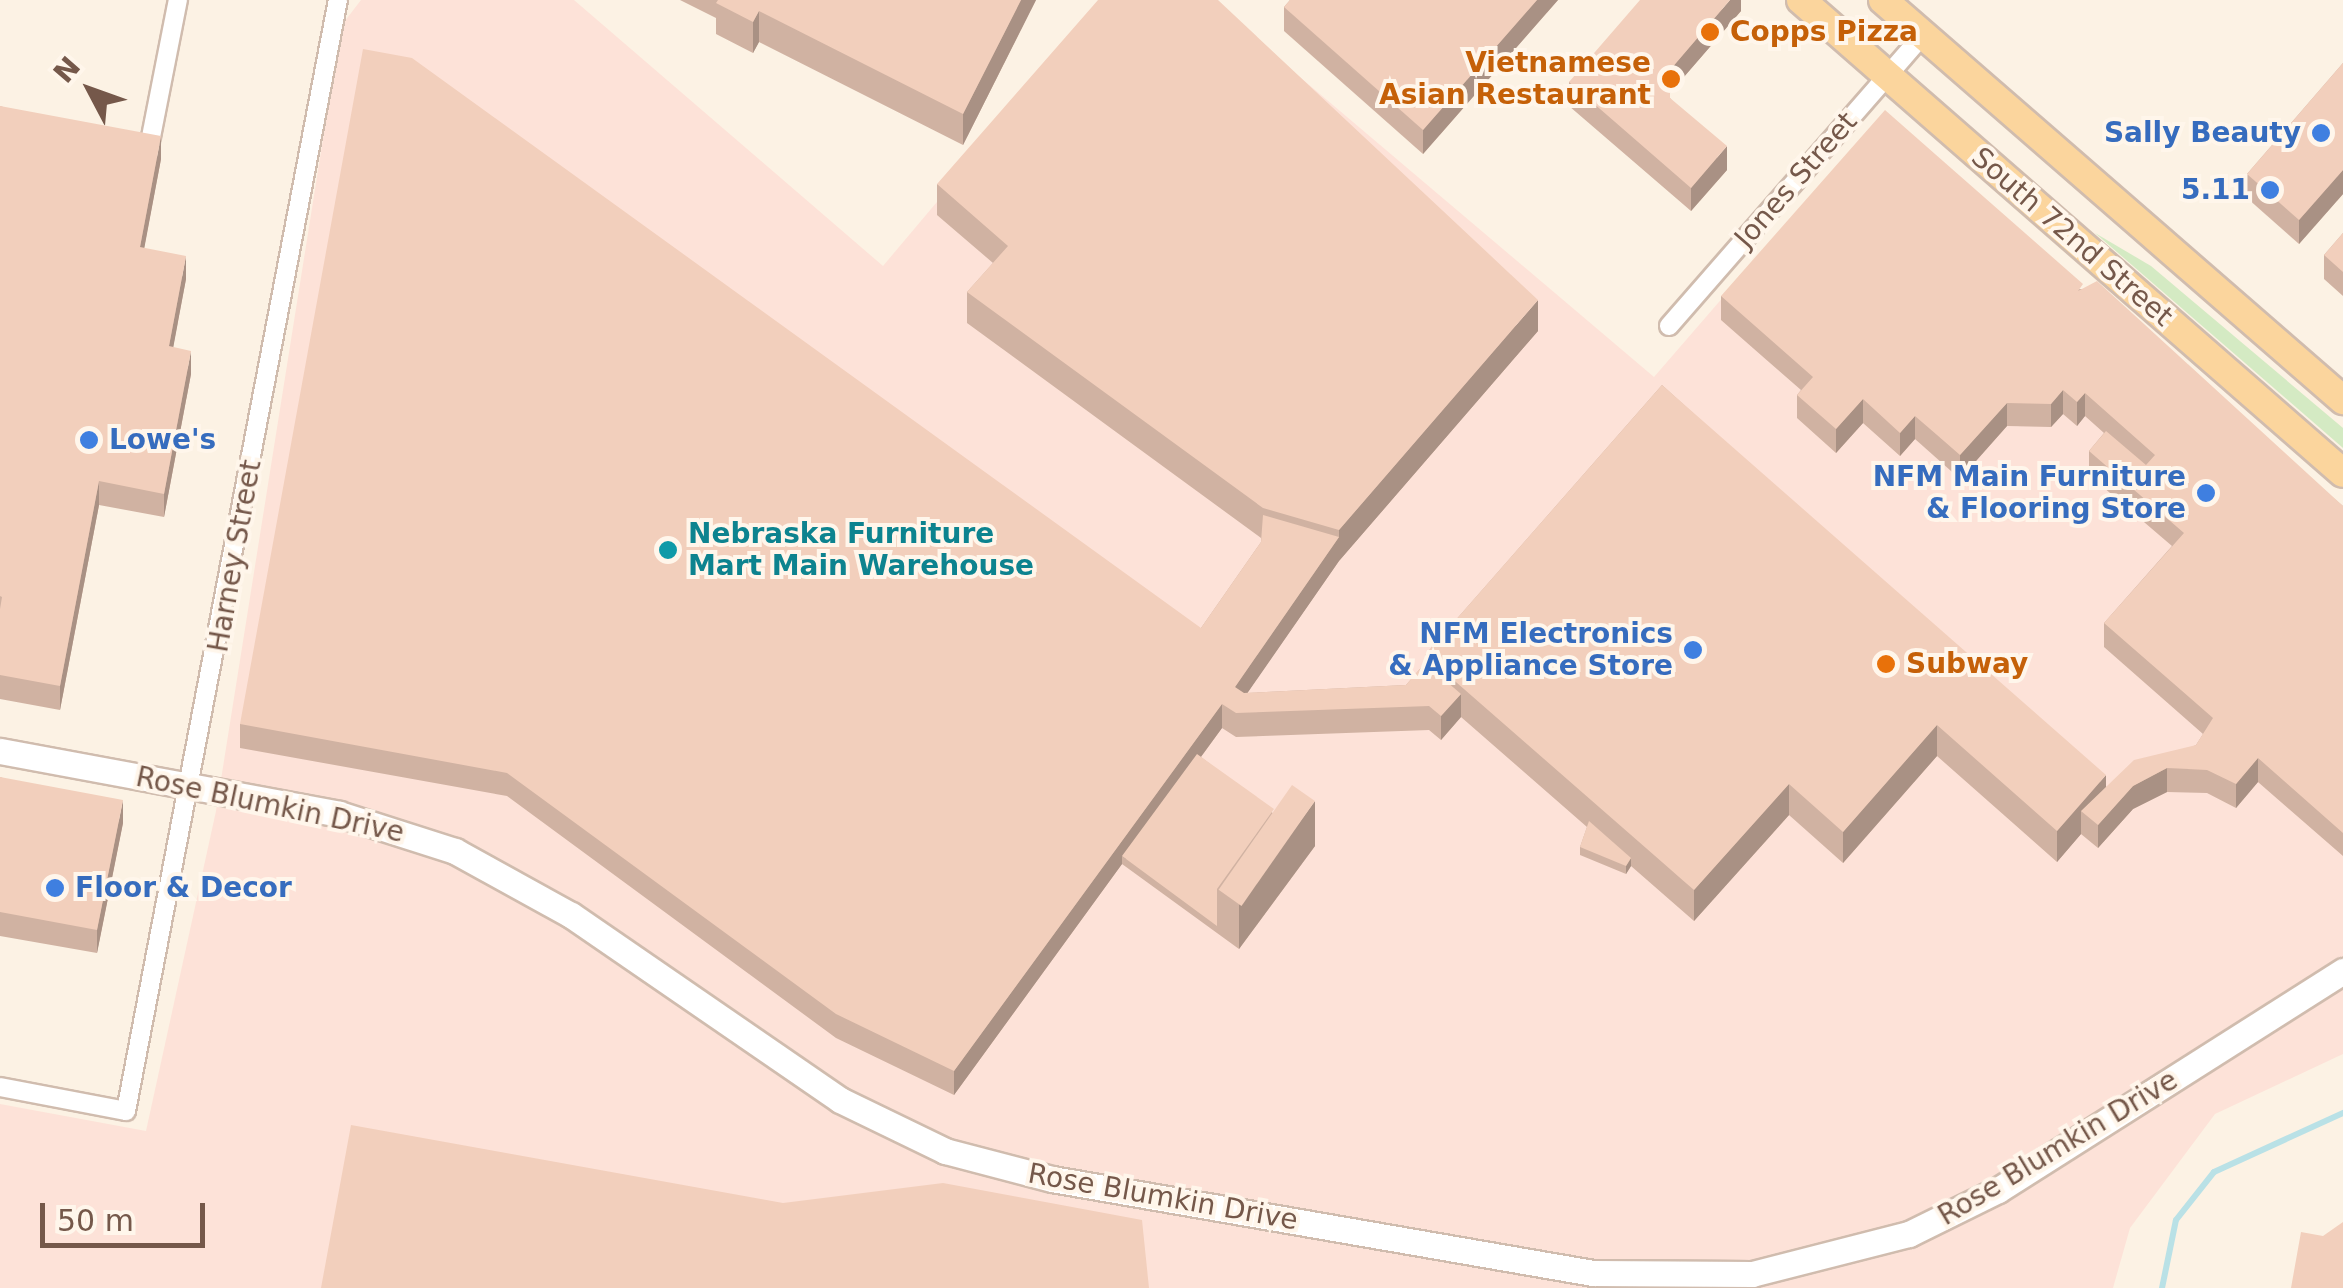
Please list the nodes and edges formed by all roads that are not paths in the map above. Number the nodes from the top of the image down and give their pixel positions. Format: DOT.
graph roads {
  1 [pos="178,0"];
  2 [pos="338,0"];
  3 [pos="1801,0"];
  4 [pos="1883,0"];
  5 [pos="1923,35"];
  6 [pos="1887,76"];
  7 [pos="151,138"];
  8 [pos="1669,326"];
  9 [pos="2343,400"];
  10 [pos="2343,473"];
  11 [pos="0,751"];
  12 [pos="194,786"];
  13 [pos="2343,971"];
  14 [pos="0,1086"];
  1 -- 7 [label="street"];
  2 -- 12 [label="street, Harney Street"];
  3 -- 6 [label="main road, South 72nd Street"];
  4 -- 5 [label="main road, South 72nd Street"];
  5 -- 6 [label="street, Jones Street"];
  5 -- 9 [label="main road, South 72nd Street"];
  6 -- 8 [label="street, Jones Street"];
  6 -- 10 [label="main road, South 72nd Street"];
  11 -- 12 [label="main road, Rose Blumkin Drive"];
  12 -- 13 [label="main road, Rose Blumkin Drive"];
  12 -- 14 [label="street, Harney Street"];
}
